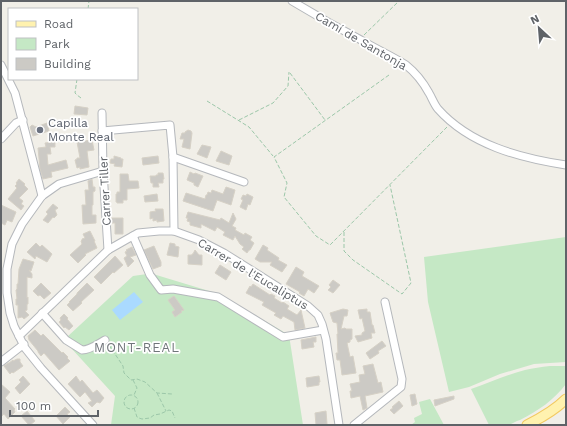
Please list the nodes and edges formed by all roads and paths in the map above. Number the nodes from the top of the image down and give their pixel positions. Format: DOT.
graph roads {
  1 [pos="292,1"];
  2 [pos="399,1"];
  3 [pos="360,40"];
  4 [pos="1,65"];
  5 [pos="389,75"];
  6 [pos="8,78"];
  7 [pos="9,80"];
  8 [pos="77,80"];
  9 [pos="81,98"];
  10 [pos="208,101"];
  11 [pos="102,112"];
  12 [pos="22,117"];
  13 [pos="239,120"];
  14 [pos="325,120"];
  15 [pos="452,122"];
  16 [pos="102,131"];
  17 [pos="1,139"];
  18 [pos="174,157"];
  19 [pos="274,157"];
  20 [pos="566,165"];
  21 [pos="103,171"];
  22 [pos="244,182"];
  23 [pos="390,185"];
  24 [pos="42,196"];
  25 [pos="174,231"];
  26 [pos="344,231"];
  27 [pos="133,236"];
  28 [pos="108,250"];
  29 [pos="385,302"];
  30 [pos="42,313"];
  31 [pos="324,330"];
  32 [pos="19,336"];
  33 [pos="105,340"];
  34 [pos="24,344"];
  35 [pos="1,362"];
  36 [pos="133,380"];
  37 [pos="157,393"];
  38 [pos="172,394"];
  39 [pos="134,395"];
  40 [pos="566,399"];
  41 [pos="134,408"];
  42 [pos="166,412"];
  43 [pos="175,418"];
  44 [pos="531,424"];
  45 [pos="93,425"];
  46 [pos="339,425"];
  47 [pos="354,425"];
  1 -- 3 [label="street, Camí de Santonja"];
  2 -- 3 [label="path"];
  3 -- 15 [label="street, Camí de Santonja"];
  4 -- 6 [label="street"];
  5 -- 14 [label="path"];
  7 -- 12 [label="street"];
  8 -- 9 [label="path"];
  10 -- 13 [label="path"];
  11 -- 16 [label="street, Carrer Tiller"];
  12 -- 17 [label="street"];
  12 -- 24 [label="street"];
  13 -- 14 [label="path"];
  13 -- 19 [label="path"];
  14 -- 19 [label="path"];
  15 -- 20 [label="street, Camí de Santonja"];
  15 -- 23 [label="path"];
  16 -- 18 [label="street"];
  16 -- 21 [label="street, Carrer Tiller"];
  18 -- 22 [label="street"];
  18 -- 25 [label="street"];
  19 -- 26 [label="path"];
  21 -- 24 [label="street"];
  21 -- 28 [label="street, Carrer Tiller"];
  23 -- 26 [label="path"];
  23 -- 26 [label="path"];
  24 -- 32 [label="street"];
  25 -- 27 [label="street, Carrer de l'Eucaliptus"];
  25 -- 31 [label="street, Carrer de l'Eucaliptus"];
  27 -- 28 [label="street, Carrer de l'Eucaliptus"];
  27 -- 31 [label="street"];
  28 -- 30 [label="street, Carrer de l'Eucaliptus"];
  29 -- 47 [label="street"];
  30 -- 32 [label="street, Carrer de l'Eucaliptus"];
  30 -- 33 [label="street"];
  31 -- 46 [label="street, Carrer de l'Eucaliptus"];
  32 -- 34 [label="street"];
  33 -- 36 [label="path"];
  34 -- 35 [label="street"];
  34 -- 45 [label="street"];
  36 -- 37 [label="path"];
  36 -- 39 [label="path"];
  37 -- 38 [label="path"];
  37 -- 42 [label="path"];
  39 -- 41 [label="path"];
  39 -- 41 [label="path"];
  40 -- 44 [label="main road"];
  41 -- 42 [label="path"];
  42 -- 43 [label="path"];
}
